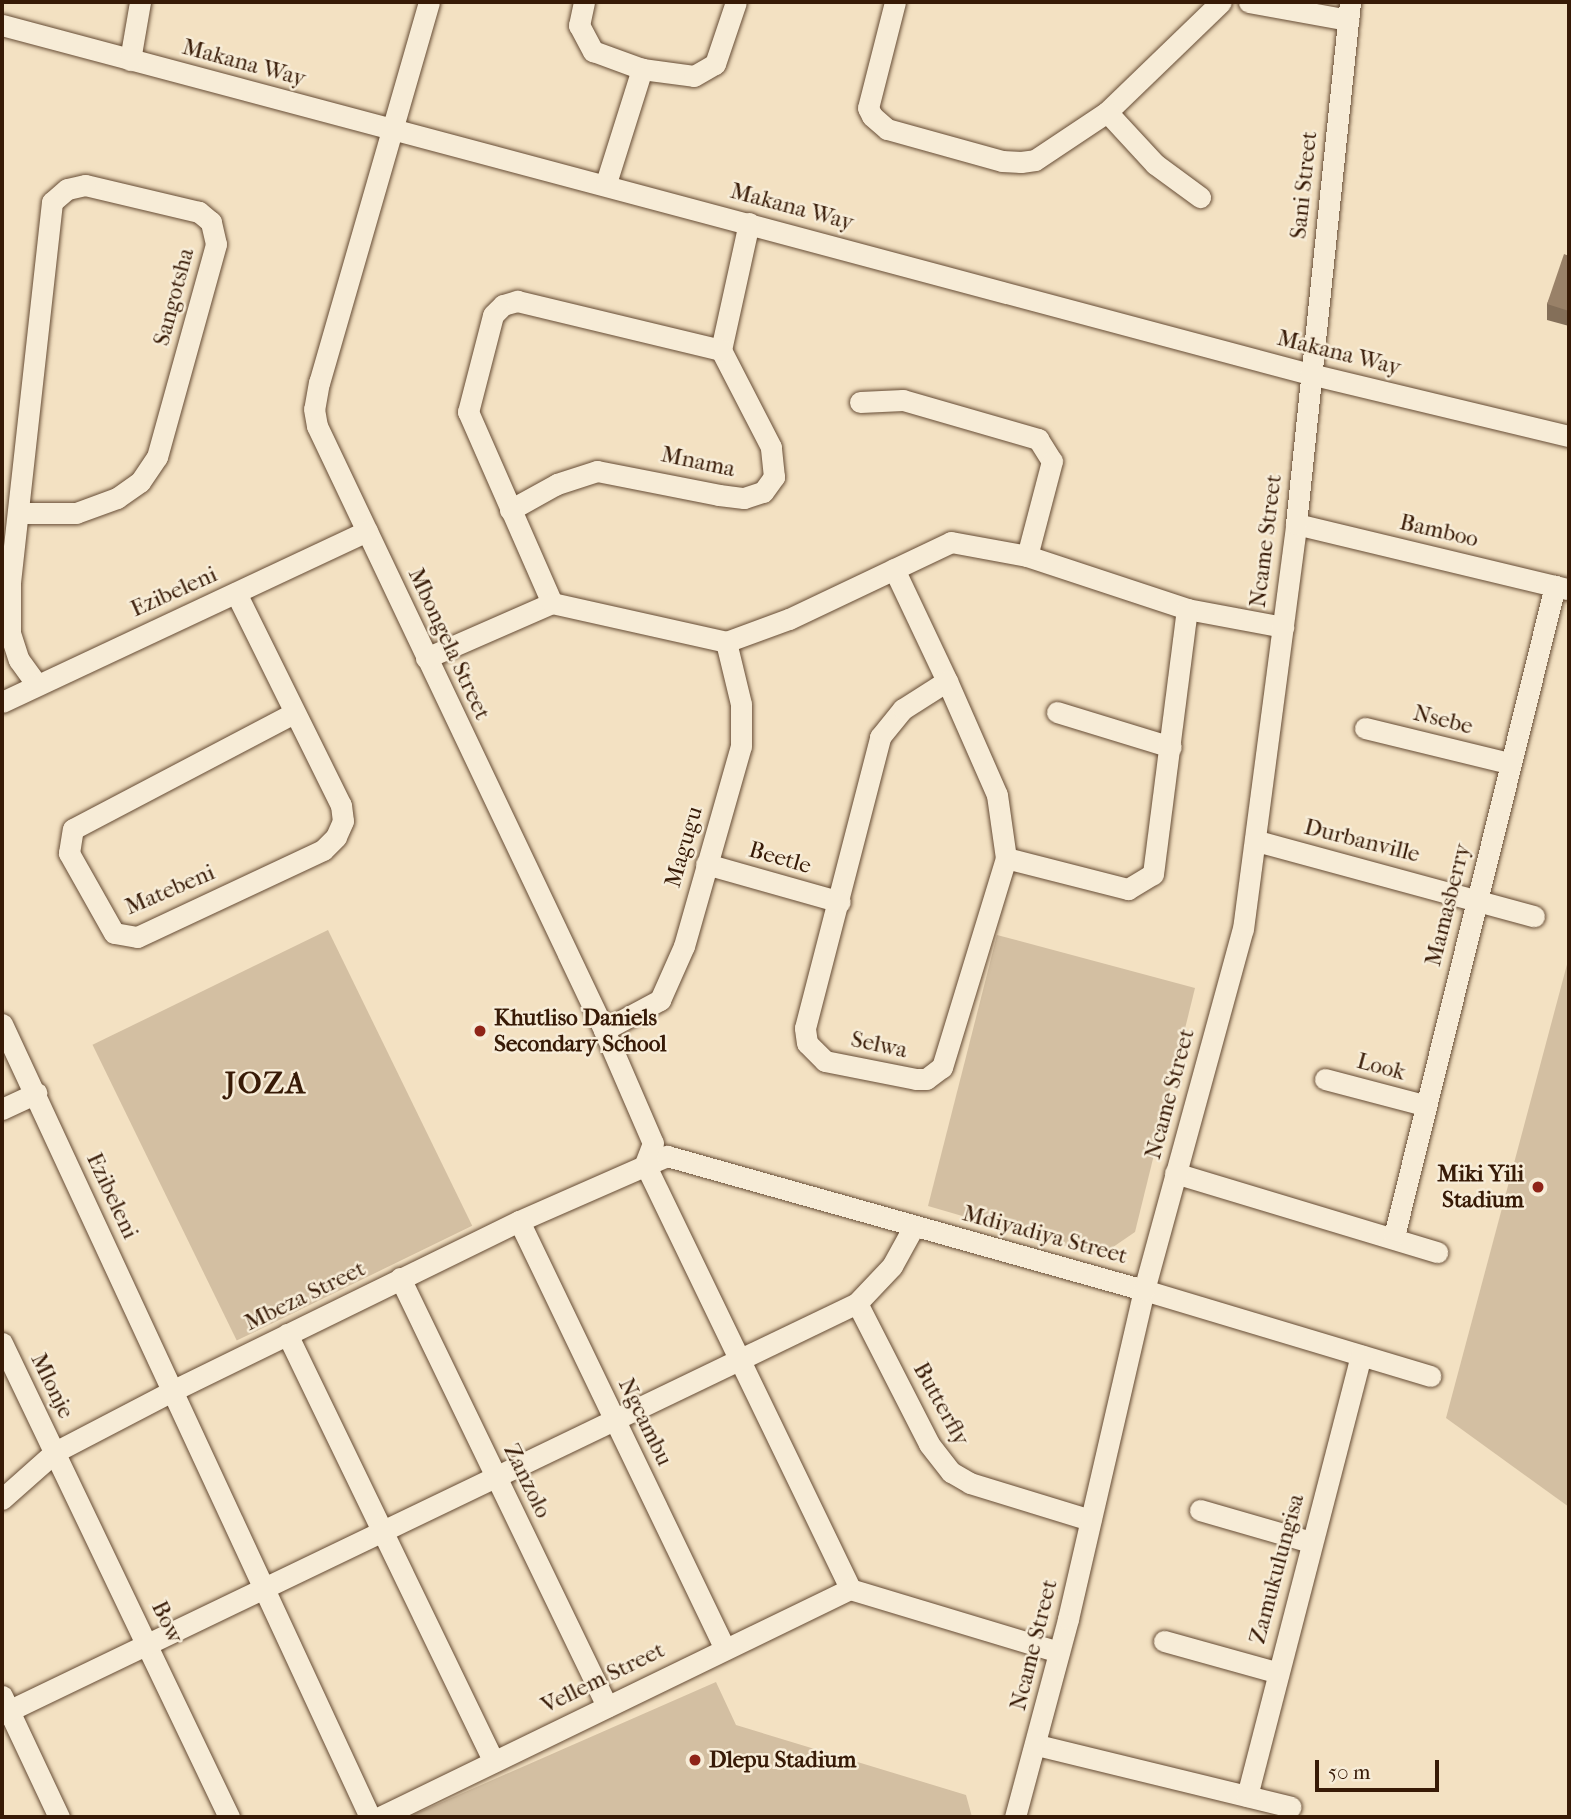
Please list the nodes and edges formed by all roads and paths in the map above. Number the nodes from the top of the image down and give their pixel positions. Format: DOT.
graph roads {
  1 [pos="140,2"];
  2 [pos="429,2"];
  3 [pos="584,2"];
  4 [pos="737,2"];
  5 [pos="895,2"];
  6 [pos="1221,2"];
  7 [pos="1249,2"];
  8 [pos="1349,11"];
  9 [pos="2,25"];
  10 [pos="130,60"];
  11 [pos="642,69"];
  12 [pos="1107,111"];
  13 [pos="395,131"];
  14 [pos="606,183"];
  15 [pos="1200,197"];
  16 [pos="749,223"];
  17 [pos="721,350"];
  18 [pos="1310,374"];
  19 [pos="860,402"];
  20 [pos="1569,436"];
  21 [pos="510,510"];
  22 [pos="20,513"];
  23 [pos="1296,524"];
  24 [pos="367,531"];
  25 [pos="1027,556"];
  26 [pos="894,569"];
  27 [pos="1562,588"];
  28 [pos="236,593"];
  29 [pos="552,603"];
  30 [pos="1187,609"];
  31 [pos="1283,627"];
  32 [pos="726,642"];
  33 [pos="426,658"];
  34 [pos="947,681"];
  35 [pos="36,683"];
  36 [pos="2,702"];
  37 [pos="1057,712"];
  38 [pos="294,713"];
  39 [pos="1365,728"];
  40 [pos="1171,747"];
  41 [pos="1509,763"];
  42 [pos="1257,841"];
  43 [pos="1006,858"];
  44 [pos="706,864"];
  45 [pos="1477,898"];
  46 [pos="840,902"];
  47 [pos="1534,915"];
  48 [pos="2,1024"];
  49 [pos="604,1030"];
  50 [pos="1325,1079"];
  51 [pos="36,1093"];
  52 [pos="1424,1105"];
  53 [pos="2,1109"];
  54 [pos="645,1164"];
  55 [pos="1175,1172"];
  56 [pos="519,1221"];
  57 [pos="914,1226"];
  58 [pos="1394,1236"];
  59 [pos="1437,1252"];
  60 [pos="400,1278"];
  61 [pos="1144,1290"];
  62 [pos="858,1303"];
  63 [pos="287,1334"];
  64 [pos="2,1343"];
  65 [pos="1361,1356"];
  66 [pos="736,1359"];
  67 [pos="1430,1376"];
  68 [pos="172,1391"];
  69 [pos="614,1418"];
  70 [pos="55,1452"];
  71 [pos="496,1476"];
  72 [pos="2,1499"];
  73 [pos="1200,1510"];
  74 [pos="1090,1520"];
  75 [pos="381,1531"];
  76 [pos="1311,1542"];
  77 [pos="264,1588"];
  78 [pos="850,1589"];
  79 [pos="1164,1641"];
  80 [pos="149,1644"];
  81 [pos="724,1647"];
  82 [pos="1059,1652"];
  83 [pos="1276,1672"];
  84 [pos="4,1706"];
  85 [pos="607,1707"];
  86 [pos="1037,1745"];
  87 [pos="493,1761"];
  88 [pos="1247,1796"];
  89 [pos="1291,1807"];
  90 [pos="59,1817"];
  91 [pos="229,1817"];
  92 [pos="370,1817"];
  93 [pos="380,1817"];
  94 [pos="1015,1817"];
  1 -- 10 [label="street"];
  2 -- 13 [label="street, Mbongela Street"];
  3 -- 11 [label="street"];
  4 -- 11 [label="street"];
  5 -- 12 [label="street"];
  6 -- 12 [label="street"];
  7 -- 8 [label="street"];
  8 -- 18 [label="street, Sani Street"];
  9 -- 10 [label="street, Makana Way"];
  10 -- 13 [label="street, Makana Way"];
  11 -- 14 [label="street"];
  12 -- 15 [label="street"];
  13 -- 14 [label="street, Makana Way"];
  13 -- 24 [label="street, Mbongela Street"];
  14 -- 16 [label="street, Makana Way"];
  16 -- 17 [label="street"];
  16 -- 18 [label="street, Makana Way"];
  17 -- 21 [label="street, Mnama"];
  17 -- 21 [label="street"];
  18 -- 20 [label="street, Makana Way"];
  18 -- 23 [label="street, Ncame Street"];
  19 -- 25 [label="street"];
  21 -- 29 [label="street"];
  22 -- 22 [label="street, Sangotsha"];
  22 -- 35 [label="street, Sangotsha"];
  23 -- 27 [label="street, Bamboo"];
  23 -- 31 [label="street, Ncame Street"];
  24 -- 28 [label="street, Ezibeleni"];
  24 -- 33 [label="street, Mbongela Street"];
  25 -- 26 [label="street"];
  25 -- 30 [label="street"];
  26 -- 32 [label="street"];
  26 -- 34 [label="street, Selwa"];
  27 -- 41 [label="street, Mamasberry"];
  28 -- 35 [label="street, Ezibeleni"];
  28 -- 38 [label="street, Matebeni"];
  29 -- 32 [label="street"];
  29 -- 33 [label="street"];
  30 -- 31 [label="street"];
  30 -- 40 [label="street"];
  31 -- 42 [label="street, Ncame Street"];
  32 -- 44 [label="street, Magugu"];
  33 -- 49 [label="street, Mbongela Street"];
  34 -- 43 [label="street, Selwa"];
  34 -- 46 [label="street, Selwa"];
  35 -- 36 [label="street, Ezibeleni"];
  37 -- 40 [label="street"];
  38 -- 38 [label="street, Matebeni"];
  39 -- 41 [label="street, Nsebe"];
  40 -- 43 [label="street"];
  41 -- 45 [label="street, Mamasberry"];
  42 -- 45 [label="street, Durbanville"];
  42 -- 55 [label="street, Ncame Street"];
  43 -- 46 [label="street, Selwa"];
  44 -- 46 [label="street, Beetle"];
  44 -- 49 [label="street, Magugu"];
  45 -- 47 [label="street, Durbanville"];
  45 -- 52 [label="street, Mamasberry"];
  48 -- 51 [label="street, Ezibeleni"];
  49 -- 54 [label="street, Mbongela Street"];
  50 -- 52 [label="street, Look"];
  51 -- 53 [label="street"];
  51 -- 68 [label="street, Ezibeleni"];
  52 -- 58 [label="street, Mamasberry"];
  54 -- 56 [label="street, Mbeza Street"];
  54 -- 57 [label="street, Mdiyadiya Street"];
  54 -- 66 [label="street"];
  55 -- 58 [label="street"];
  55 -- 61 [label="street, Ncame Street"];
  56 -- 60 [label="street, Mbeza Street"];
  56 -- 69 [label="street, Ngcambu"];
  57 -- 61 [label="street, Mdiyadiya Street"];
  57 -- 62 [label="street"];
  58 -- 59 [label="street"];
  60 -- 63 [label="street, Mbeza Street"];
  60 -- 71 [label="street, Zanzolo"];
  61 -- 65 [label="street, Mdiyadiya Street"];
  61 -- 74 [label="street, Ncame Street"];
  62 -- 66 [label="street"];
  62 -- 74 [label="street, Butterfly"];
  63 -- 68 [label="street, Mbeza Street"];
  63 -- 75 [label="street"];
  64 -- 70 [label="street, Mlonje"];
  65 -- 67 [label="street, Mdiyadiya Street"];
  65 -- 76 [label="street, Zamukulungisa"];
  66 -- 69 [label="street"];
  66 -- 78 [label="street"];
  68 -- 70 [label="street, Mbeza Street"];
  68 -- 77 [label="street, Ezibeleni"];
  69 -- 71 [label="street"];
  69 -- 81 [label="street, Ngcambu"];
  70 -- 72 [label="street, Mbeza Street"];
  70 -- 80 [label="street, Bow"];
  71 -- 75 [label="street"];
  71 -- 85 [label="street, Zanzolo"];
  73 -- 76 [label="street"];
  74 -- 82 [label="street, Ncame Street"];
  75 -- 77 [label="street"];
  75 -- 87 [label="street"];
  76 -- 83 [label="street, Zamukulungisa"];
  77 -- 80 [label="street"];
  77 -- 92 [label="street, Ezibeleni"];
  78 -- 81 [label="street, Vellem Street"];
  78 -- 82 [label="street"];
  79 -- 83 [label="street"];
  80 -- 84 [label="street"];
  80 -- 91 [label="street, Bow"];
  81 -- 85 [label="street, Vellem Street"];
  82 -- 86 [label="street, Ncame Street"];
  83 -- 88 [label="street, Zamukulungisa"];
  84 -- 90 [label="street"];
  85 -- 87 [label="street, Vellem Street"];
  86 -- 88 [label="street"];
  86 -- 94 [label="street, Ncame Street"];
  87 -- 93 [label="street, Vellem Street"];
  88 -- 89 [label="street"];
}
